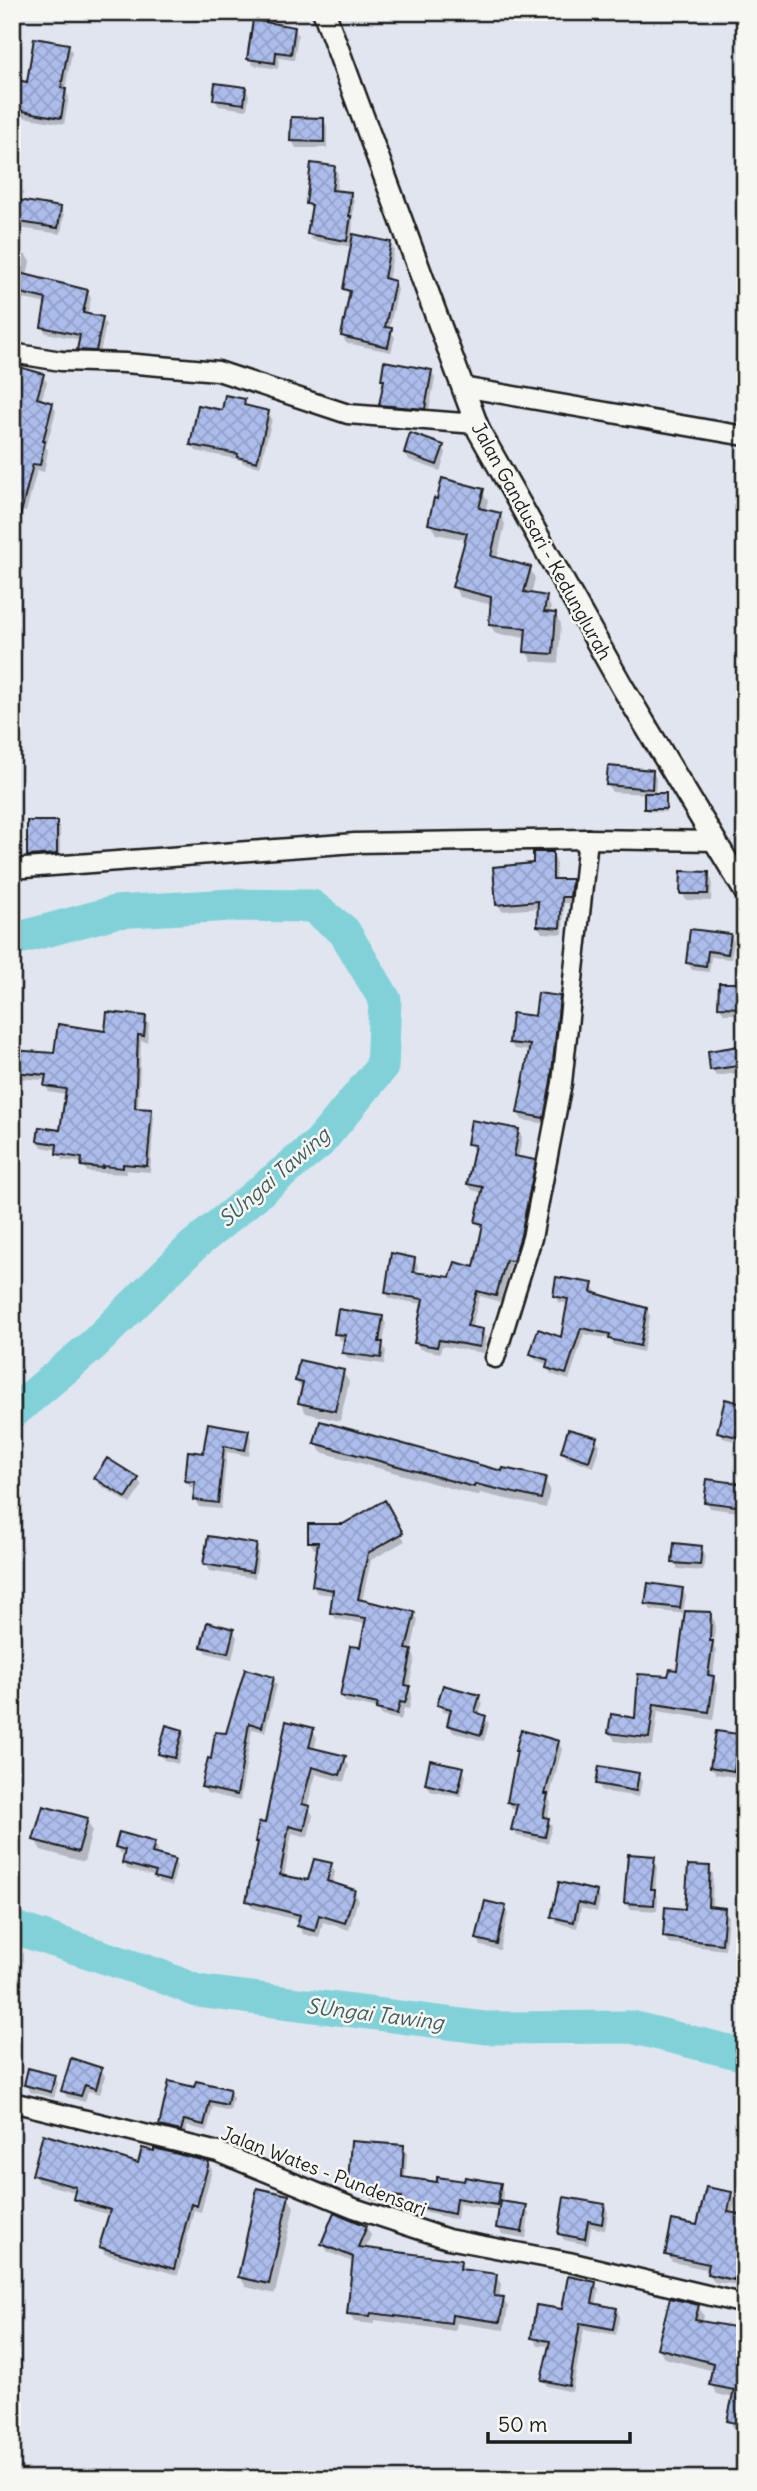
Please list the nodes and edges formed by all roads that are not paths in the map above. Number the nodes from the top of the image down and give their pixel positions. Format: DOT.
graph roads {
  1 [pos="324,12"];
  2 [pos="12,353"];
  3 [pos="462,387"];
  4 [pos="476,424"];
  5 [pos="745,436"];
  6 [pos="588,839"];
  7 [pos="716,841"];
  8 [pos="12,869"];
  9 [pos="745,891"];
  10 [pos="495,1358"];
  11 [pos="12,2102"];
  12 [pos="745,2304"];
  1 -- 3 [label="street, Jalan Gandusari - Kedunglurah"];
  2 -- 4 [label="street"];
  3 -- 4 [label="street, Jalan Gandusari - Kedunglurah"];
  3 -- 5 [label="street"];
  4 -- 7 [label="street, Jalan Gandusari - Kedunglurah"];
  6 -- 7 [label="street"];
  6 -- 8 [label="street"];
  6 -- 10 [label="street"];
  7 -- 9 [label="street, Jalan Gandusari - Kedunglurah"];
  11 -- 12 [label="street, Jalan Wates - Pundensari"];
}
